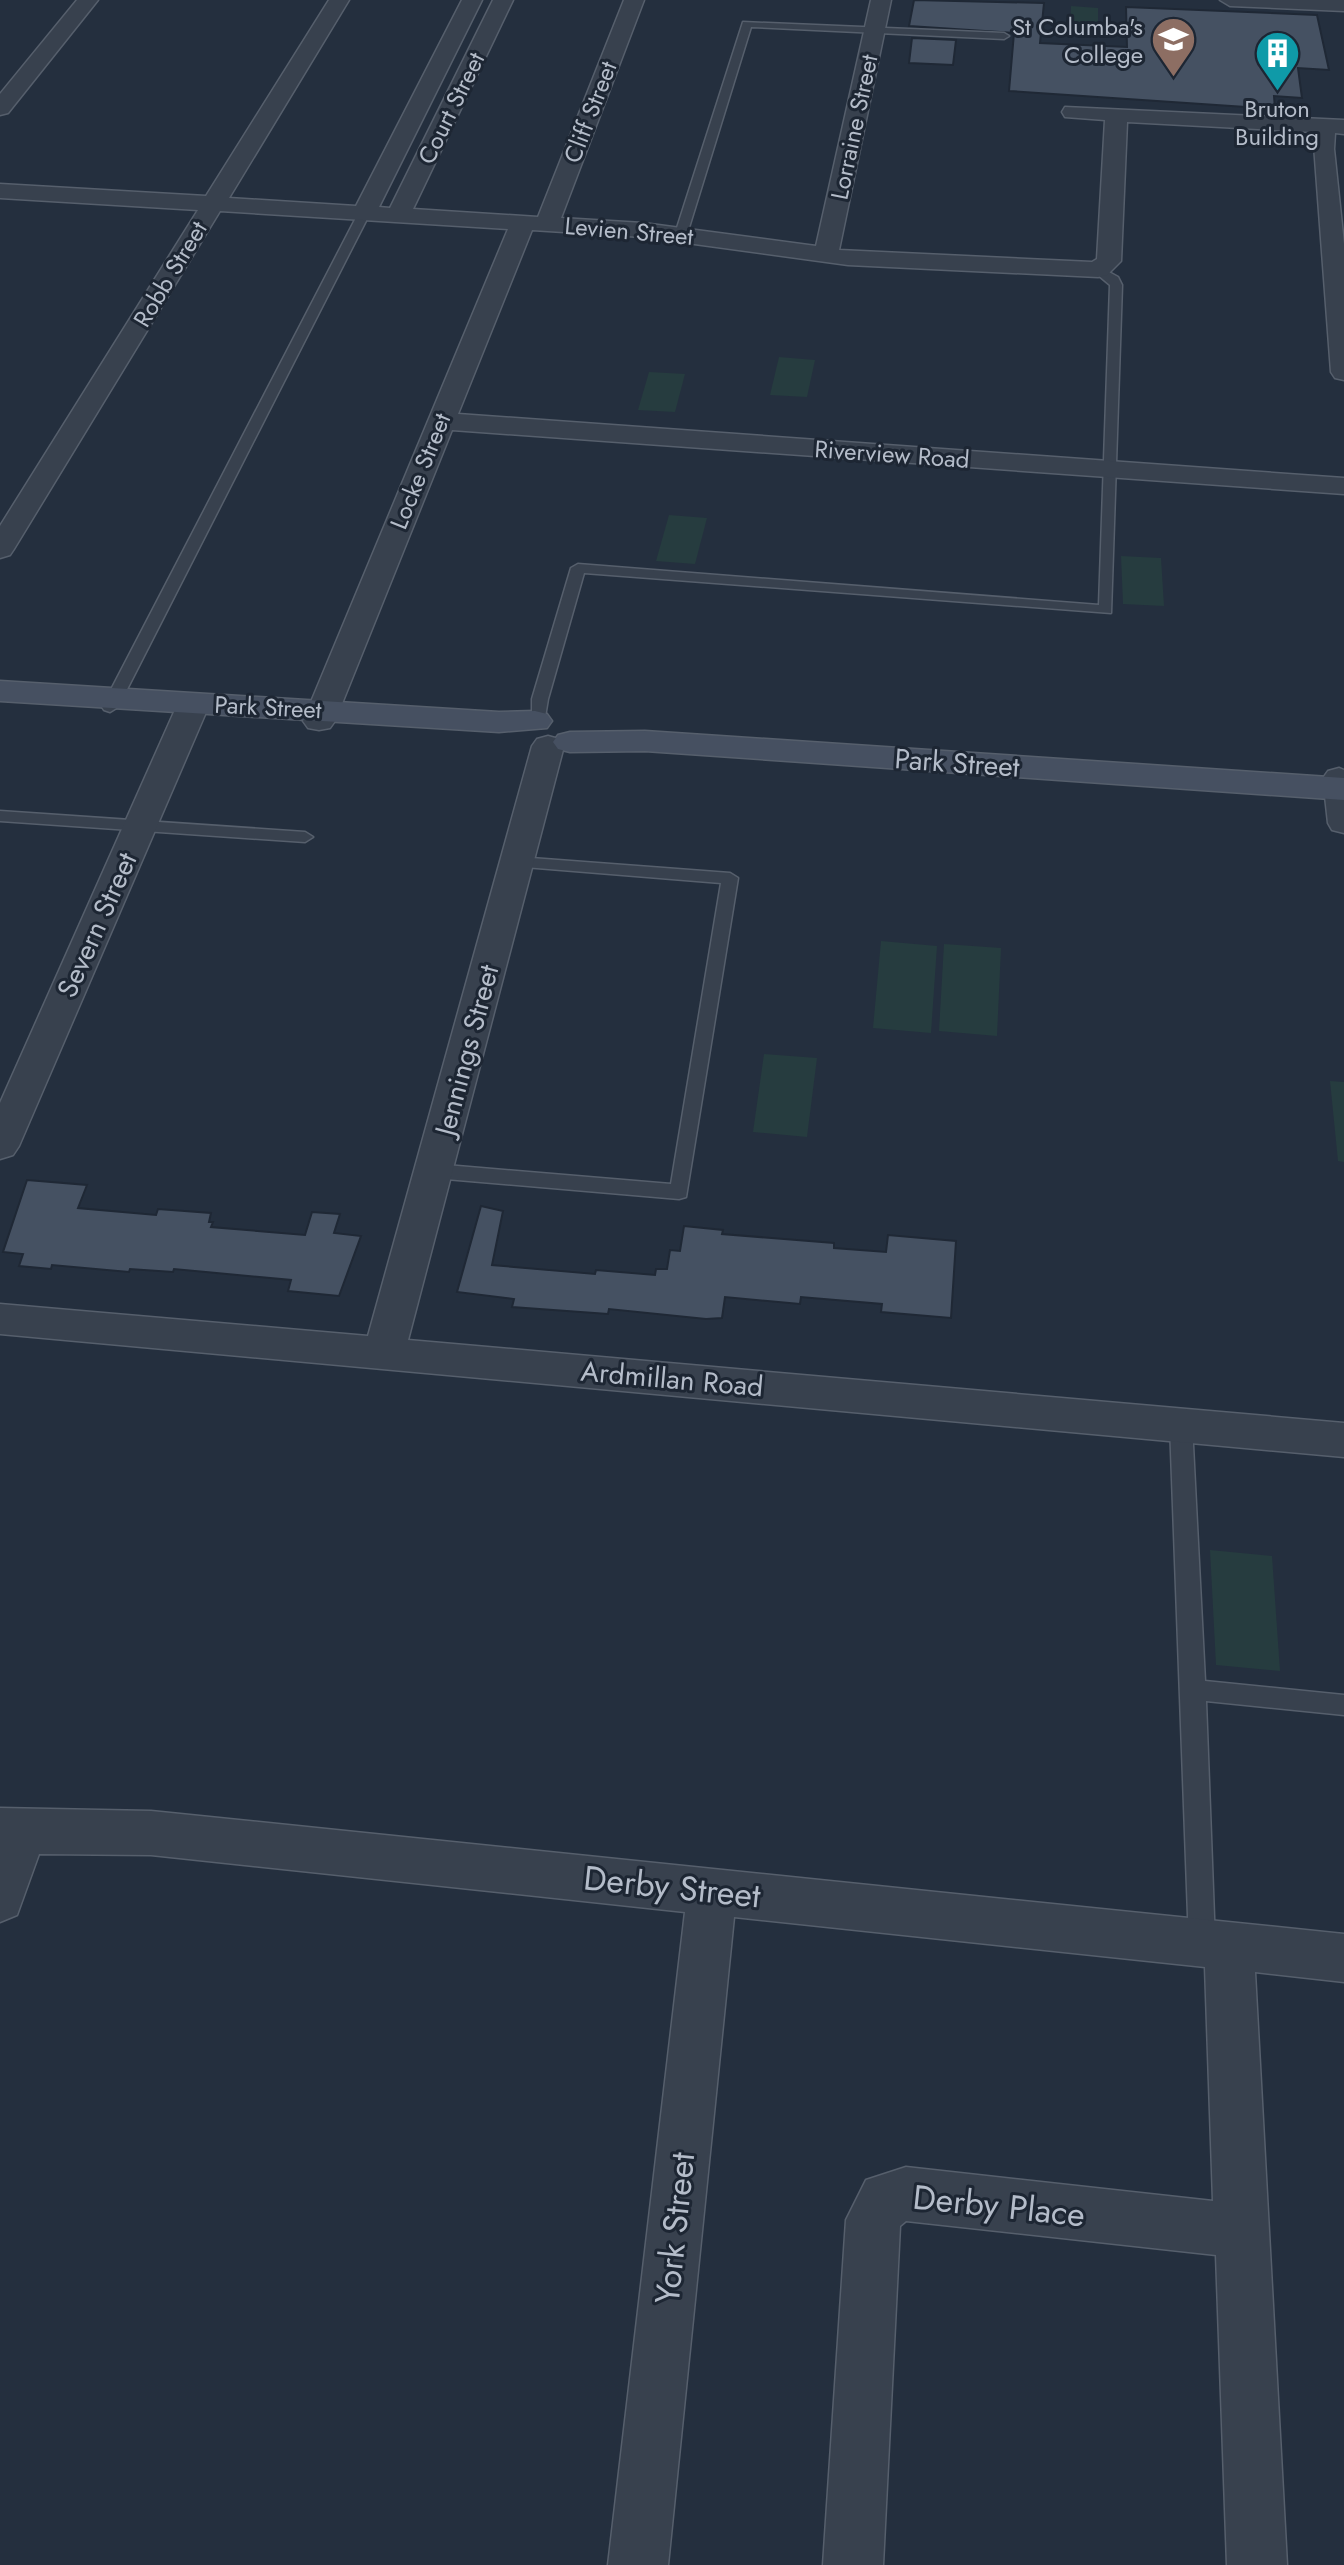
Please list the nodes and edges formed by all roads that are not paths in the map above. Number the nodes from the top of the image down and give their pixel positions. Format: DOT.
graph roads {
  1 [pos="88,0"];
  2 [pos="339,0"];
  3 [pos="472,0"];
  4 [pos="503,0"];
  5 [pos="634,0"];
  6 [pos="881,0"];
  7 [pos="1230,0"];
  8 [pos="1344,5"];
  9 [pos="875,30"];
  10 [pos="1004,36"];
  11 [pos="0,108"];
  12 [pos="1073,112"];
  13 [pos="1117,116"];
  14 [pos="1334,126"];
  15 [pos="0,191"];
  16 [pos="213,204"];
  17 [pos="364,213"];
  18 [pos="398,215"];
  19 [pos="535,223"];
  20 [pos="681,234"];
  21 [pos="826,255"];
  22 [pos="1098,270"];
  23 [pos="1344,372"];
  24 [pos="441,421"];
  25 [pos="1111,470"];
  26 [pos="1344,486"];
  27 [pos="0,549"];
  28 [pos="0,691"];
  29 [pos="0,700"];
  30 [pos="113,703"];
  31 [pos="192,708"];
  32 [pos="321,716"];
  33 [pos="549,732"];
  34 [pos="1342,792"];
  35 [pos="0,816"];
  36 [pos="141,825"];
  37 [pos="305,837"];
  38 [pos="518,862"];
  39 [pos="0,1146"];
  40 [pos="434,1171"];
  41 [pos="0,1319"];
  42 [pos="384,1354"];
  43 [pos="1181,1425"];
  44 [pos="1344,1440"];
  45 [pos="1194,1690"];
  46 [pos="1344,1705"];
  47 [pos="11,1831"];
  48 [pos="712,1892"];
  49 [pos="0,1899"];
  50 [pos="1215,1944"];
  51 [pos="1344,1958"];
  52 [pos="1243,2231"];
  53 [pos="638,2565"];
  54 [pos="853,2565"];
  55 [pos="1257,2565"];
  1 -- 11 [label="street"];
  2 -- 16 [label="street, Robb Street"];
  3 -- 17 [label="street, Court Street"];
  4 -- 18 [label="street, Court Street"];
  5 -- 19 [label="street, Cliff Street"];
  6 -- 9 [label="street, Lorraine Street"];
  7 -- 8 [label="street"];
  9 -- 10 [label="lane"];
  9 -- 20 [label="lane"];
  9 -- 21 [label="street, Lorraine Street"];
  12 -- 13 [label="street"];
  13 -- 14 [label="street"];
  13 -- 22 [label="street"];
  14 -- 23 [label="street"];
  15 -- 16 [label="street, Levien Street"];
  16 -- 17 [label="street, Levien Street"];
  16 -- 27 [label="street, Robb Street"];
  17 -- 18 [label="street, Levien Street"];
  17 -- 30 [label="lane"];
  18 -- 19 [label="street, Levien Street"];
  19 -- 20 [label="street, Levien Street"];
  19 -- 24 [label="street, Locke Street"];
  20 -- 21 [label="street, Levien Street"];
  21 -- 22 [label="street, Levien Street"];
  22 -- 25 [label="lane"];
  24 -- 25 [label="street, Riverview Road"];
  24 -- 32 [label="street, Locke Street"];
  25 -- 26 [label="street, Riverview Road"];
  25 -- 33 [label="lane"];
  28 -- 30 [label="street, Park Street"];
  29 -- 30 [label="street, Park Street"];
  30 -- 31 [label="street, Park Street"];
  31 -- 32 [label="street, Park Street"];
  31 -- 36 [label="street, Severn Street"];
  32 -- 33 [label="street, Park Street"];
  33 -- 34 [label="street, Park Street"];
  33 -- 38 [label="street, Jennings Street"];
  35 -- 36 [label="lane"];
  36 -- 37 [label="lane"];
  36 -- 39 [label="street, Severn Street"];
  38 -- 40 [label="street, Jennings Street"];
  38 -- 40 [label="lane"];
  40 -- 42 [label="street, Jennings Street"];
  41 -- 42 [label="street, Ardmillan Road"];
  42 -- 43 [label="street, Ardmillan Road"];
  43 -- 44 [label="street, Ardmillan Road"];
  43 -- 45 [label="lane"];
  45 -- 46 [label="lane"];
  45 -- 50 [label="lane"];
  47 -- 48 [label="street, Derby Street"];
  47 -- 49 [label="street"];
  48 -- 50 [label="street, Derby Street"];
  48 -- 53 [label="street, York Street"];
  50 -- 51 [label="street, Derby Street"];
  50 -- 52 [label="street"];
  52 -- 54 [label="street, Derby Place"];
  52 -- 55 [label="street"];
}
